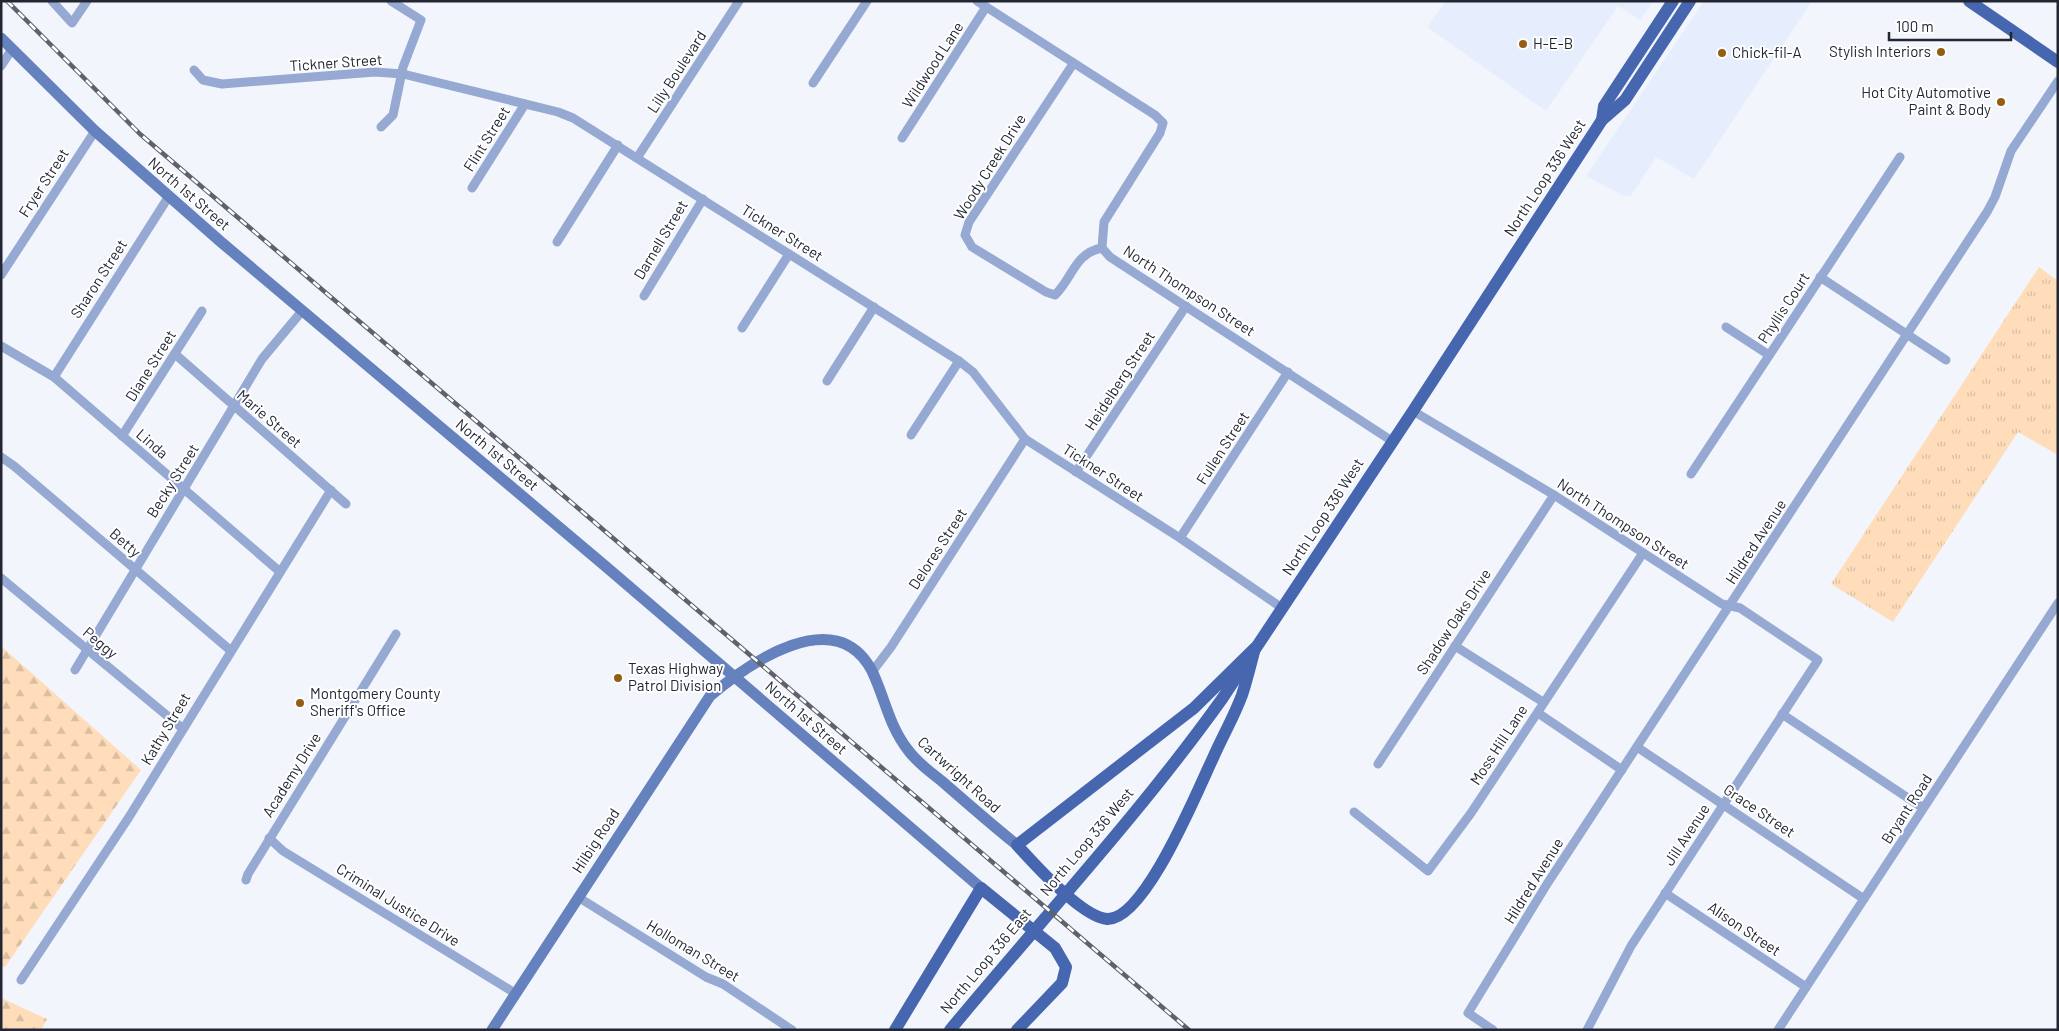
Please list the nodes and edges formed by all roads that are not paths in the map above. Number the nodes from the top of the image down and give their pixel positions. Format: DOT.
graph roads {
  1 [pos="52,1"];
  2 [pos="87,1"];
  3 [pos="391,1"];
  4 [pos="739,1"];
  5 [pos="867,1"];
  6 [pos="977,1"];
  7 [pos="1673,1"];
  8 [pos="1678,1"];
  9 [pos="1690,1"];
  10 [pos="1969,1"];
  11 [pos="986,7"];
  12 [pos="1658,24"];
  13 [pos="1673,27"];
  14 [pos="1,38"];
  15 [pos="12,49"];
  16 [pos="2058,62"];
  17 [pos="1074,64"];
  18 [pos="1,66"];
  19 [pos="194,70"];
  20 [pos="403,74"];
  21 [pos="1640,77"];
  22 [pos="2058,81"];
  23 [pos="813,83"];
  24 [pos="525,104"];
  25 [pos="1602,120"];
  26 [pos="381,127"];
  27 [pos="95,131"];
  28 [pos="902,138"];
  29 [pos="618,145"];
  30 [pos="1900,157"];
  31 [pos="638,158"];
  32 [pos="472,188"];
  33 [pos="169,196"];
  34 [pos="703,199"];
  35 [pos="557,242"];
  36 [pos="1102,248"];
  37 [pos="788,254"];
  38 [pos="1,276"];
  39 [pos="1820,277"];
  40 [pos="644,296"];
  41 [pos="1186,306"];
  42 [pos="874,307"];
  43 [pos="202,311"];
  44 [pos="302,311"];
  45 [pos="1726,327"];
  46 [pos="742,328"];
  47 [pos="1906,335"];
  48 [pos="1,346"];
  49 [pos="175,354"];
  50 [pos="1770,355"];
  51 [pos="1946,360"];
  52 [pos="959,361"];
  53 [pos="1288,372"];
  54 [pos="54,377"];
  55 [pos="827,381"];
  56 [pos="234,408"];
  57 [pos="1413,411"];
  58 [pos="911,435"];
  59 [pos="122,436"];
  60 [pos="1025,439"];
  61 [pos="1392,441"];
  62 [pos="1,458"];
  63 [pos="1076,472"];
  64 [pos="1691,474"];
  65 [pos="184,490"];
  66 [pos="331,490"];
  67 [pos="1554,495"];
  68 [pos="346,504"];
  69 [pos="1180,538"];
  70 [pos="1643,553"];
  71 [pos="135,570"];
  72 [pos="280,571"];
  73 [pos="1,578"];
  74 [pos="2058,603"];
  75 [pos="1731,606"];
  76 [pos="1282,608"];
  77 [pos="396,634"];
  78 [pos="1455,646"];
  79 [pos="1255,648"];
  80 [pos="230,650"];
  81 [pos="88,651"];
  82 [pos="1818,660"];
  83 [pos="76,670"];
  84 [pos="872,672"];
  85 [pos="734,675"];
  86 [pos="1542,702"];
  87 [pos="1538,713"];
  88 [pos="1782,714"];
  89 [pos="182,728"];
  90 [pos="1637,747"];
  91 [pos="1378,764"];
  92 [pos="1622,770"];
  93 [pos="1724,804"];
  94 [pos="1923,808"];
  95 [pos="1354,812"];
  96 [pos="269,838"];
  97 [pos="1017,846"];
  98 [pos="246,880"];
  99 [pos="981,888"];
  100 [pos="1665,893"];
  101 [pos="578,896"];
  102 [pos="1864,899"];
  103 [pos="1047,913"];
  104 [pos="21,980"];
  105 [pos="1806,987"];
  106 [pos="515,993"];
  107 [pos="492,1030"];
  108 [pos="792,1030"];
  109 [pos="895,1030"];
  110 [pos="950,1030"];
  111 [pos="1017,1030"];
  112 [pos="1493,1030"];
  113 [pos="1587,1030"];
  114 [pos="1778,1030"];
  1 -- 2 [label="street"];
  3 -- 20 [label="street"];
  4 -- 31 [label="street, Lilly Boulevard"];
  5 -- 23 [label="street"];
  6 -- 11 [label="street, North Thompson Street"];
  7 -- 12 [label="main road, North Loop 336 West"];
  8 -- 13 [label="main road"];
  9 -- 13 [label="main road, North Loop 336 West"];
  10 -- 16 [label="main road"];
  11 -- 17 [label="street, North Thompson Street"];
  11 -- 28 [label="street, Wildwood Lane"];
  12 -- 21 [label="main road"];
  12 -- 25 [label="main road, North Loop 336 West"];
  13 -- 21 [label="main road, North Loop 336 West"];
  14 -- 15 [label="street, North 1st Street"];
  15 -- 18 [label="street"];
  15 -- 27 [label="street, North 1st Street"];
  17 -- 36 [label="street, North Thompson Street"];
  17 -- 36 [label="street, Woody Creek Drive"];
  19 -- 20 [label="street, Tickner Street"];
  20 -- 24 [label="street, Tickner Street"];
  20 -- 26 [label="street"];
  21 -- 25 [label="main road, North Loop 336 West"];
  22 -- 47 [label="street, Hildred Avenue"];
  24 -- 29 [label="street, Tickner Street"];
  24 -- 32 [label="street, Flint Street"];
  25 -- 57 [label="main road, North Loop 336 West"];
  27 -- 33 [label="street, North 1st Street"];
  27 -- 38 [label="street, Fryer Street"];
  29 -- 31 [label="street, Tickner Street"];
  29 -- 35 [label="street"];
  30 -- 39 [label="street, Phyllis Court"];
  31 -- 34 [label="street, Tickner Street"];
  33 -- 44 [label="street, North 1st Street"];
  33 -- 54 [label="street, Sharon Street"];
  34 -- 37 [label="street, Tickner Street"];
  34 -- 40 [label="street, Darnell Street"];
  36 -- 41 [label="street, North Thompson Street"];
  37 -- 42 [label="street, Tickner Street"];
  37 -- 46 [label="street"];
  39 -- 47 [label="street"];
  39 -- 50 [label="street, Phyllis Court"];
  41 -- 53 [label="street, North Thompson Street"];
  41 -- 63 [label="street, Heidelberg Street"];
  42 -- 52 [label="street, Tickner Street"];
  42 -- 55 [label="street"];
  43 -- 49 [label="street, Diane Street"];
  44 -- 56 [label="street, Becky Street"];
  44 -- 85 [label="street, North 1st Street"];
  45 -- 50 [label="street"];
  47 -- 51 [label="street"];
  47 -- 75 [label="street, Hildred Avenue"];
  48 -- 54 [label="street, Linda"];
  49 -- 56 [label="street, Marie Street"];
  49 -- 59 [label="street, Diane Street"];
  50 -- 64 [label="street, Phyllis Court"];
  52 -- 58 [label="street"];
  52 -- 60 [label="street, Tickner Street"];
  53 -- 61 [label="street, North Thompson Street"];
  53 -- 69 [label="street, Fullen Street"];
  54 -- 59 [label="street, Linda"];
  56 -- 65 [label="street, Becky Street"];
  56 -- 66 [label="street, Marie Street"];
  57 -- 61 [label="main road, North Loop 336 West"];
  57 -- 67 [label="street, North Thompson Street"];
  59 -- 65 [label="street, Linda"];
  60 -- 63 [label="street, Tickner Street"];
  60 -- 84 [label="street, Delores Street"];
  61 -- 76 [label="main road, North Loop 336 West"];
  62 -- 71 [label="street, Betty"];
  63 -- 69 [label="street, Tickner Street"];
  65 -- 71 [label="street, Becky Street"];
  65 -- 72 [label="street, Linda"];
  66 -- 68 [label="street, Marie Street"];
  66 -- 72 [label="street, Kathy Street"];
  67 -- 70 [label="street, North Thompson Street"];
  67 -- 78 [label="street, Shadow Oaks Drive"];
  69 -- 76 [label="street, Tickner Street"];
  70 -- 75 [label="street, North Thompson Street"];
  70 -- 86 [label="street, Moss Hill Lane"];
  71 -- 80 [label="street, Betty"];
  71 -- 81 [label="street, Becky Street"];
  72 -- 80 [label="street, Kathy Street"];
  73 -- 81 [label="street, Peggy"];
  74 -- 94 [label="street, Bryant Road"];
  75 -- 82 [label="street, North Thompson Street"];
  75 -- 90 [label="street, Hildred Avenue"];
  76 -- 79 [label="main road, North Loop 336 West"];
  77 -- 96 [label="street, Academy Drive"];
  78 -- 86 [label="street"];
  78 -- 91 [label="street, Shadow Oaks Drive"];
  79 -- 97 [label="main road"];
  79 -- 97 [label="main road"];
  79 -- 103 [label="main road, North Loop 336 West"];
  80 -- 89 [label="street, Kathy Street"];
  81 -- 83 [label="street, Becky Street"];
  81 -- 89 [label="street, Peggy"];
  82 -- 88 [label="street, Jill Avenue"];
  84 -- 85 [label="street, Cartwright Road"];
  84 -- 97 [label="street, Cartwright Road"];
  85 -- 99 [label="street, North 1st Street"];
  85 -- 101 [label="street, Hilbig Road"];
  86 -- 87 [label="street, Moss Hill Lane"];
  87 -- 92 [label="street"];
  87 -- 95 [label="street, Moss Hill Lane"];
  88 -- 93 [label="street, Jill Avenue"];
  88 -- 94 [label="street"];
  89 -- 104 [label="street, Kathy Street"];
  90 -- 92 [label="street, Hildred Avenue"];
  90 -- 93 [label="street, Grace Street"];
  92 -- 112 [label="street, Hildred Avenue"];
  93 -- 100 [label="street, Jill Avenue"];
  93 -- 102 [label="street, Grace Street"];
  94 -- 102 [label="street, Bryant Road"];
  96 -- 98 [label="street, Academy Drive"];
  96 -- 106 [label="street, Criminal Justice Drive"];
  99 -- 109 [label="main road"];
  99 -- 111 [label="main road"];
  100 -- 105 [label="street, Alison Street"];
  100 -- 113 [label="street, Jill Avenue"];
  101 -- 106 [label="street, Hilbig Road"];
  101 -- 108 [label="street, Holloman Street"];
  102 -- 105 [label="street, Bryant Road"];
  103 -- 110 [label="main road, North Loop 336 East"];
  105 -- 114 [label="street, Bryant Road"];
  106 -- 107 [label="street, Hilbig Road"];
}
